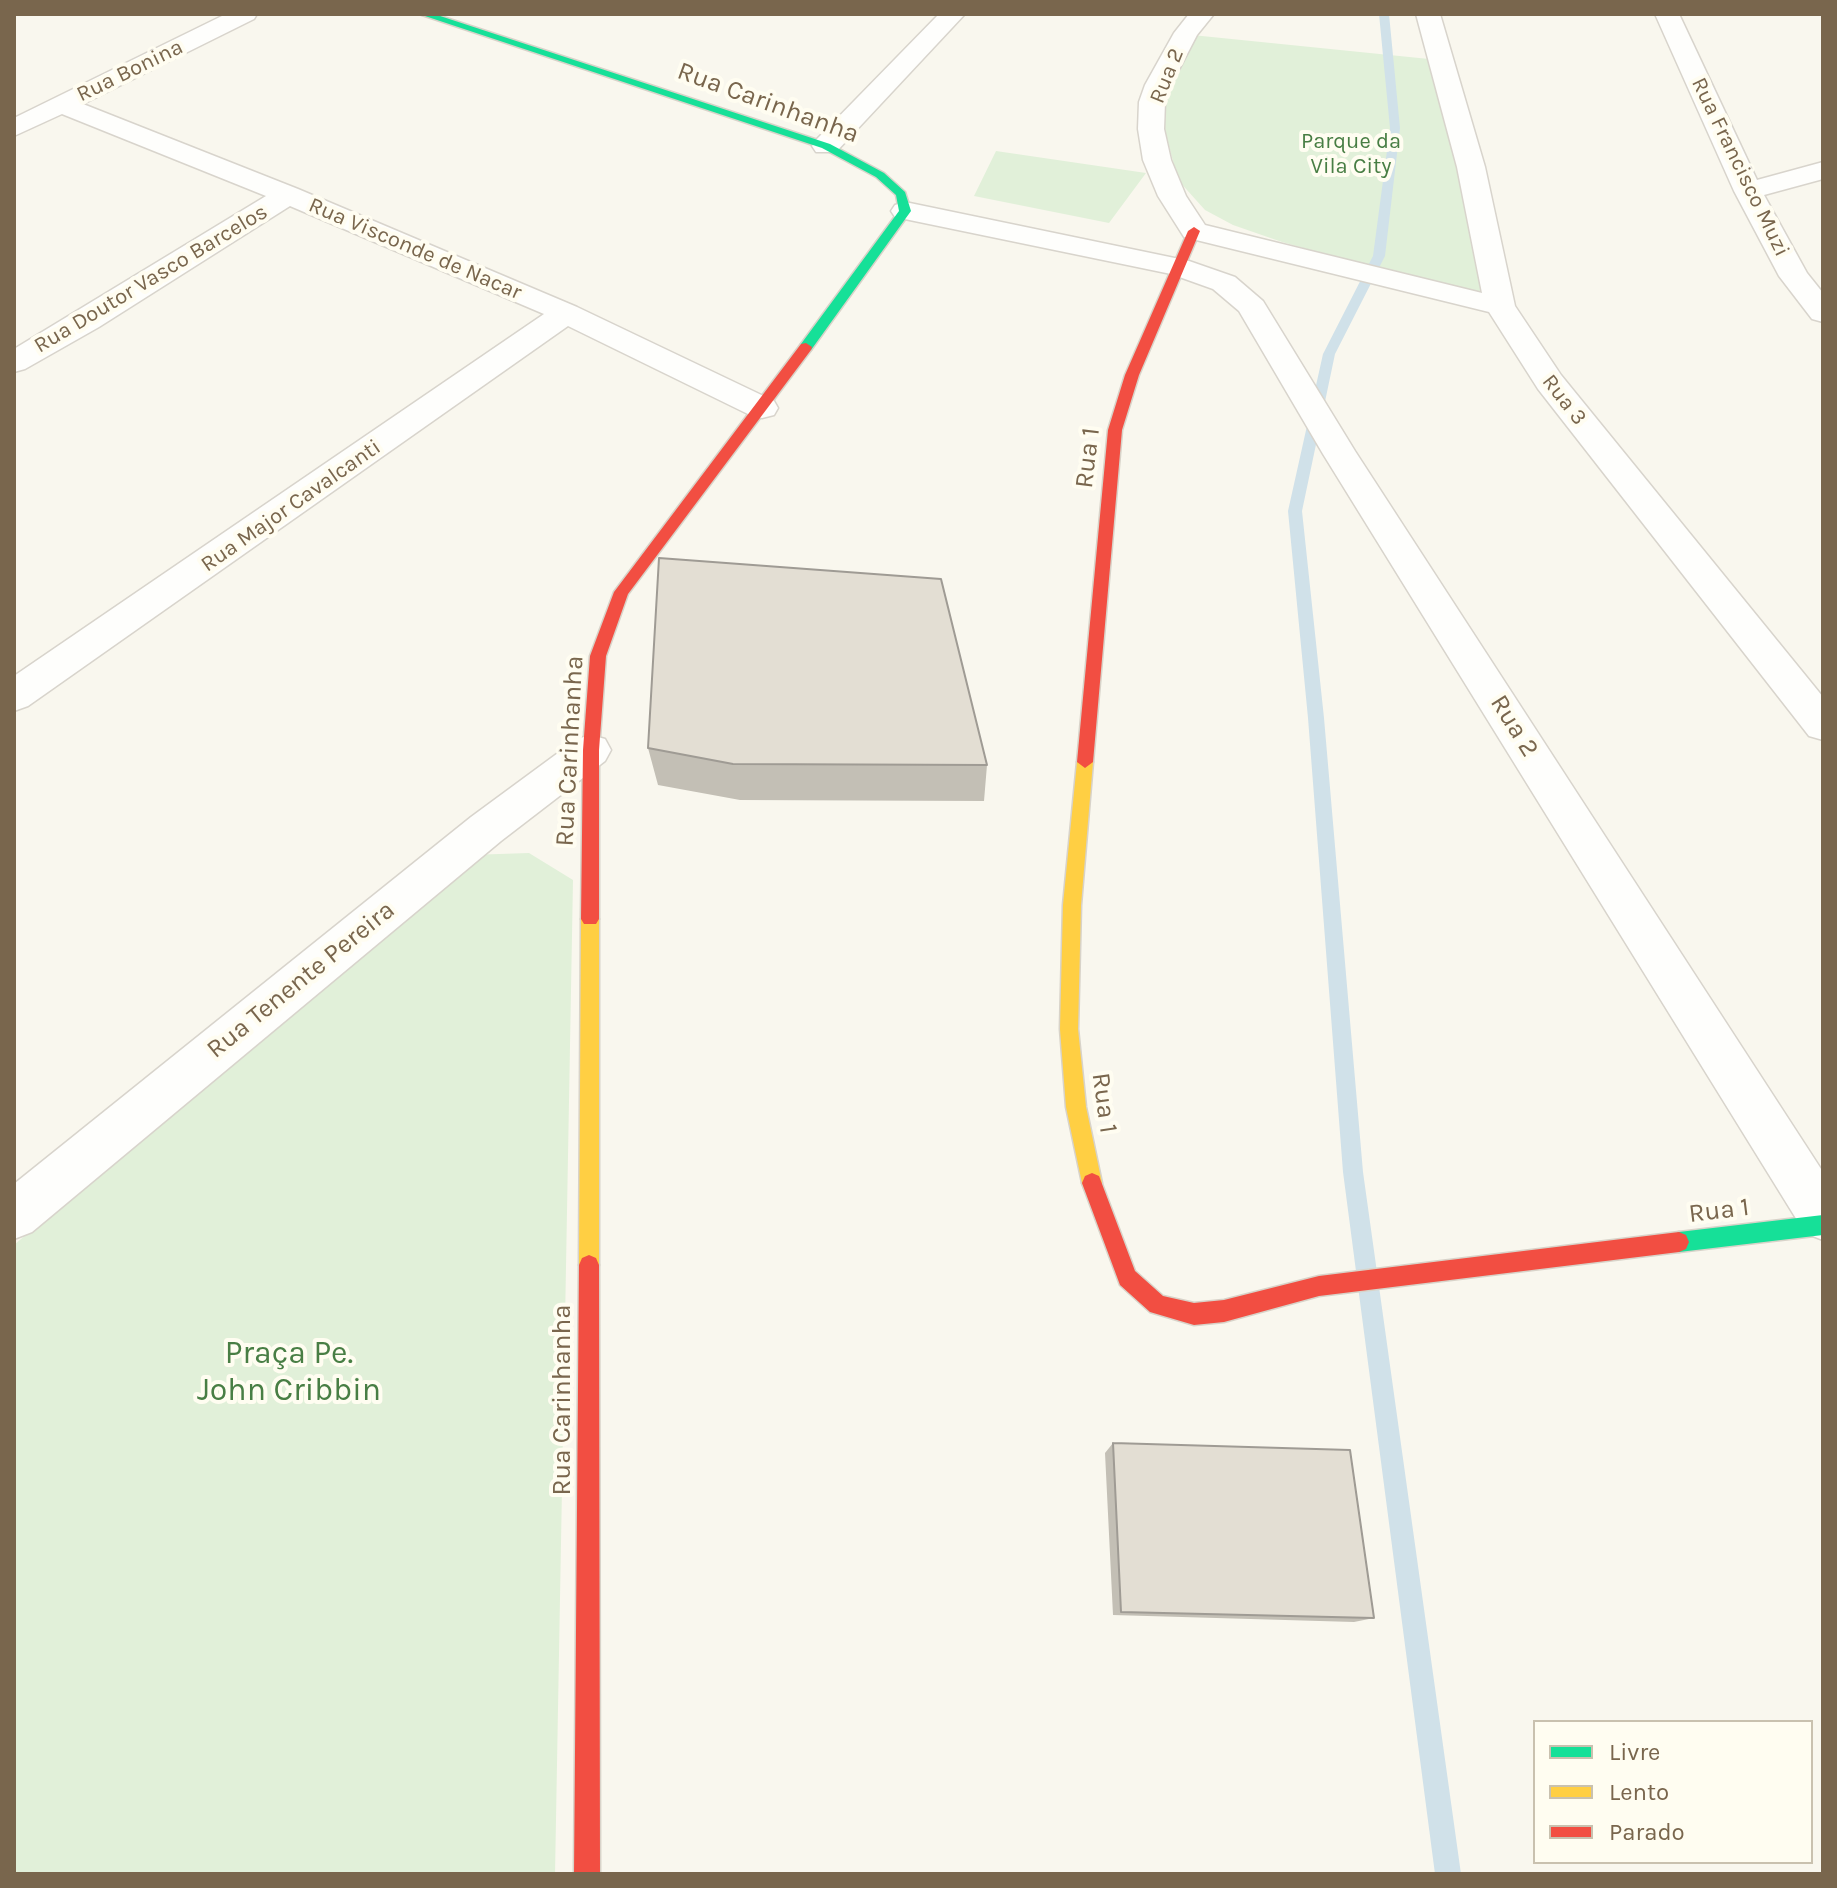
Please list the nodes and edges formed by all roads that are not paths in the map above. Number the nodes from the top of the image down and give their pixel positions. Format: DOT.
graph roads {
  1 [pos="245,14"];
  2 [pos="424,14"];
  3 [pos="953,14"];
  4 [pos="1202,14"];
  5 [pos="1428,14"];
  6 [pos="1667,14"];
  7 [pos="62,105"];
  8 [pos="14,128"];
  9 [pos="826,146"];
  10 [pos="1823,170"];
  11 [pos="1748,191"];
  12 [pos="288,195"];
  13 [pos="905,211"];
  14 [pos="1194,231"];
  15 [pos="1179,267"];
  16 [pos="1500,306"];
  17 [pos="566,313"];
  18 [pos="1823,313"];
  19 [pos="14,362"];
  20 [pos="762,408"];
  21 [pos="14,696"];
  22 [pos="1823,725"];
  23 [pos="591,750"];
  24 [pos="14,1215"];
  25 [pos="1823,1216"];
  26 [pos="1823,1225"];
  27 [pos="587,1874"];
  1 -- 7 [label="street, Rua Bonina"];
  2 -- 9 [label="street, Rua Carinhanha"];
  3 -- 9 [label="street"];
  4 -- 14 [label="street, Rua 2"];
  5 -- 16 [label="street, Rua 3"];
  6 -- 11 [label="street, Rua Francisco Muzi"];
  7 -- 8 [label="street, Rua Bonina"];
  7 -- 12 [label="street, Rua Visconde de Nacar"];
  9 -- 13 [label="street, Rua Carinhanha"];
  10 -- 11 [label="street"];
  11 -- 18 [label="street, Rua Francisco Muzi"];
  12 -- 17 [label="street, Rua Visconde de Nacar"];
  12 -- 19 [label="street, Rua Doutor Vasco Barcelos"];
  13 -- 15 [label="street, Rua 2"];
  13 -- 20 [label="street, Rua Carinhanha"];
  14 -- 15 [label="street, Rua 1"];
  14 -- 16 [label="street"];
  15 -- 25 [label="street, Rua 2"];
  15 -- 26 [label="street, Rua 1"];
  16 -- 22 [label="street, Rua 3"];
  17 -- 20 [label="street, Rua Visconde de Nacar"];
  17 -- 21 [label="street, Rua Major Cavalcanti"];
  20 -- 23 [label="street, Rua Carinhanha"];
  23 -- 24 [label="street, Rua Tenente Pereira"];
  23 -- 27 [label="street, Rua Carinhanha"];
}
